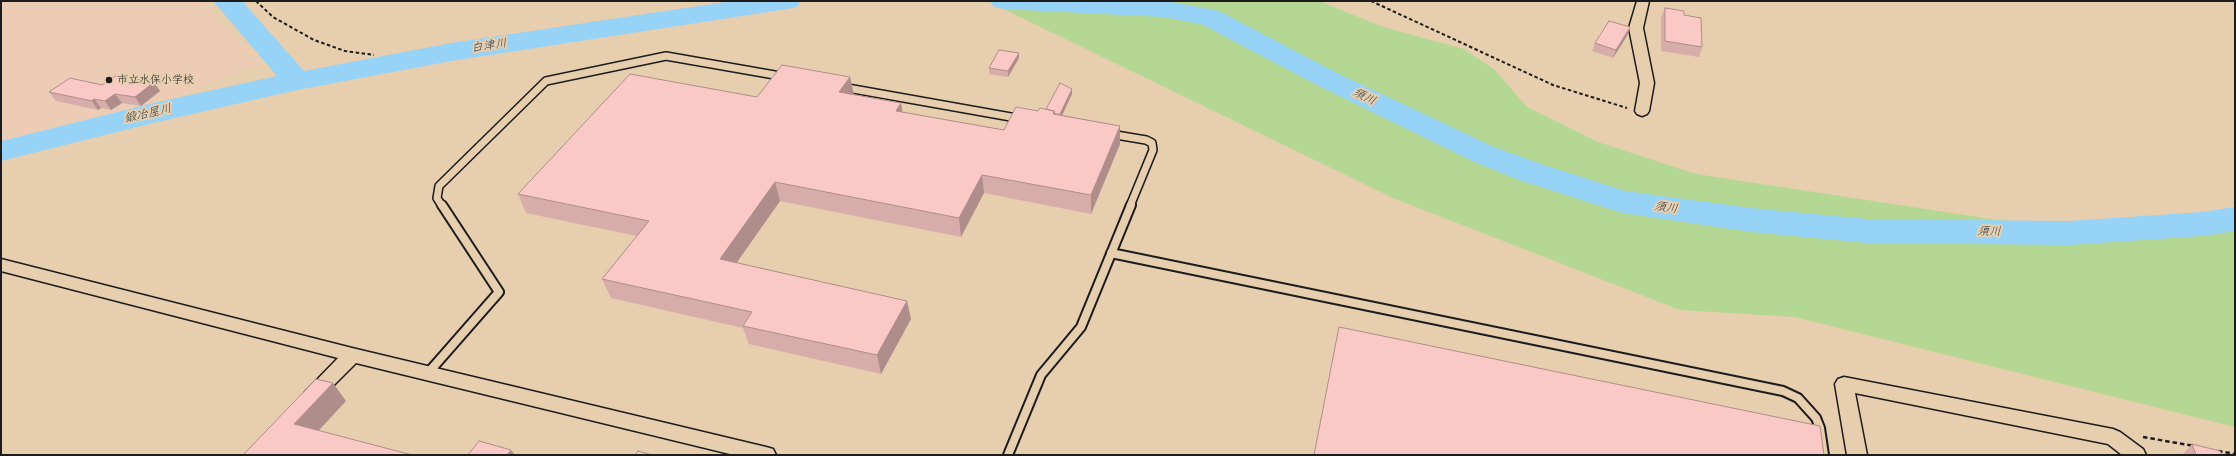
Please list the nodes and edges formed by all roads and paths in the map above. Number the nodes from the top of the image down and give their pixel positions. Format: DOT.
graph roads {
  1 [pos="256,1"];
  2 [pos="1371,1"];
  3 [pos="1642,1"];
  4 [pos="374,55"];
  5 [pos="792,78"];
  6 [pos="831,85"];
  7 [pos="1642,111"];
  8 [pos="1028,120"];
  9 [pos="1098,132"];
  10 [pos="1111,253"];
  11 [pos="1,265"];
  12 [pos="352,355"];
  13 [pos="428,373"];
  14 [pos="298,410"];
  15 [pos="2199,447"];
  16 [pos="2131,450"];
  17 [pos="2213,450"];
  18 [pos="2235,454"];
  19 [pos="766,455"];
  20 [pos="1008,455"];
  21 [pos="1824,455"];
  22 [pos="1857,455"];
  1 -- 4 [label="path"];
  2 -- 7 [label="path"];
  3 -- 7 [label="street"];
  5 -- 13 [label="lane"];
  6 -- 8 [label="lane"];
  9 -- 10 [label="lane"];
  10 -- 20 [label="lane"];
  10 -- 21 [label="lane"];
  11 -- 12 [label="street"];
  12 -- 13 [label="street"];
  12 -- 14 [label="street"];
  13 -- 19 [label="street"];
  15 -- 16 [label="path"];
  16 -- 22 [label="street"];
  17 -- 18 [label="path"];
}
